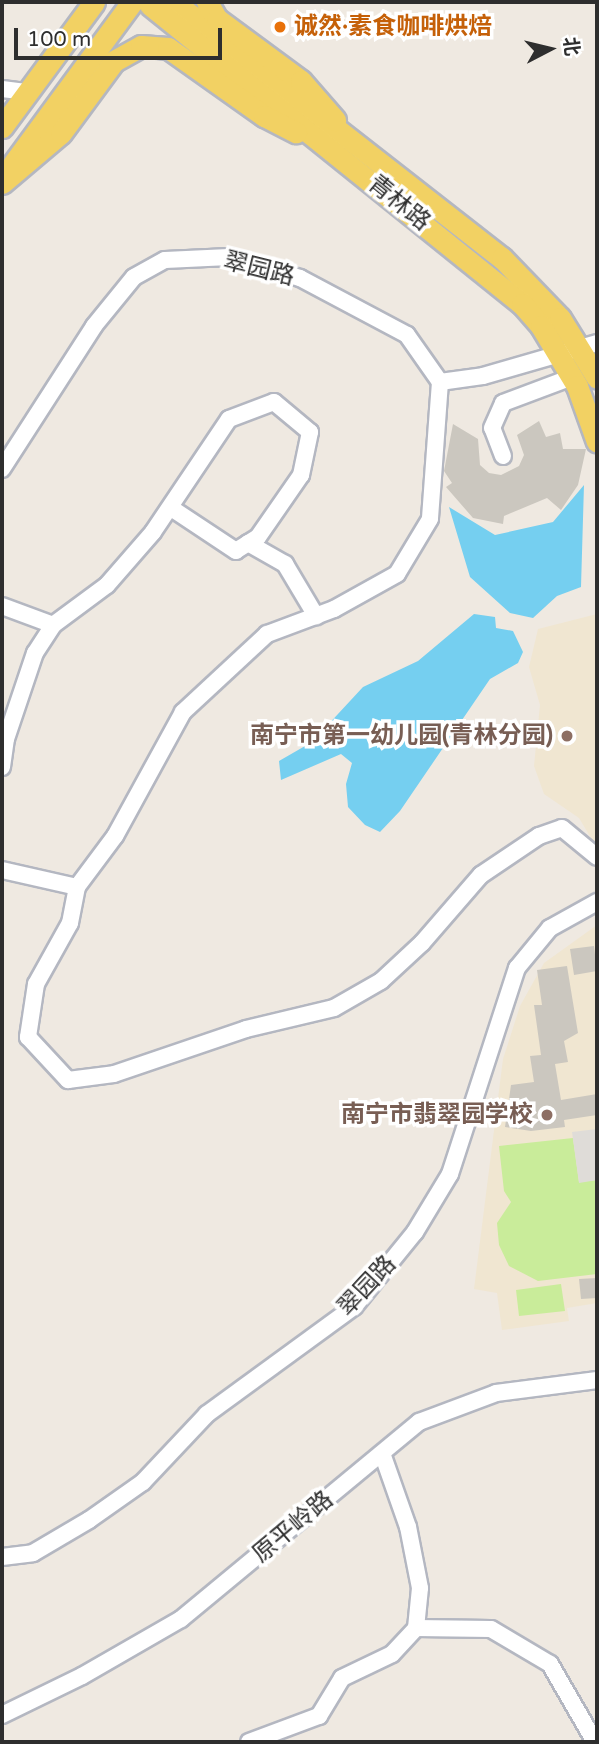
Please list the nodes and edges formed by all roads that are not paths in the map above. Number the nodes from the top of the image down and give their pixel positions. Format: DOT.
graph roads {
  1 [pos="94,2"];
  2 [pos="174,2"];
  3 [pos="208,2"];
  4 [pos="141,3"];
  5 [pos="2,89"];
  6 [pos="26,92"];
  7 [pos="2,127"];
  8 [pos="355,147"];
  9 [pos="334,151"];
  10 [pos="2,182"];
  11 [pos="589,346"];
  12 [pos="559,354"];
  13 [pos="572,377"];
  14 [pos="597,378"];
  15 [pos="440,382"];
  16 [pos="597,442"];
  17 [pos="503,456"];
  18 [pos="2,469"];
  19 [pos="171,508"];
  20 [pos="248,543"];
  21 [pos="2,606"];
  22 [pos="316,615"];
  23 [pos="53,625"];
  24 [pos="2,767"];
  25 [pos="597,857"];
  26 [pos="2,870"];
  27 [pos="77,887"];
  28 [pos="597,902"];
  29 [pos="597,1380"];
  30 [pos="382,1453"];
  31 [pos="2,1557"];
  32 [pos="416,1628"];
  33 [pos="2,1715"];
  34 [pos="249,1742"];
  35 [pos="595,1742"];
  1 -- 6 [label="main road"];
  2 -- 8 [label="main road, 青林路"];
  3 -- 8 [label="main road"];
  4 -- 9 [label="main road, 青林路"];
  4 -- 10 [label="main road"];
  5 -- 6 [label="street"];
  6 -- 7 [label="main road"];
  8 -- 11 [label="main road, 青林路"];
  9 -- 10 [label="main road"];
  9 -- 12 [label="main road, 青林路"];
  11 -- 12 [label="street"];
  11 -- 14 [label="main road, 青林路"];
  12 -- 13 [label="main road, 青林路"];
  12 -- 15 [label="street"];
  13 -- 16 [label="main road, 青林路"];
  13 -- 17 [label="street"];
  15 -- 18 [label="street, 翠园路"];
  15 -- 22 [label="street"];
  19 -- 20 [label="street"];
  19 -- 20 [label="street"];
  19 -- 23 [label="street"];
  20 -- 22 [label="street"];
  21 -- 23 [label="street"];
  22 -- 27 [label="street"];
  23 -- 24 [label="street"];
  25 -- 27 [label="street"];
  26 -- 27 [label="street"];
  28 -- 31 [label="street, 翠园路"];
  29 -- 30 [label="street, 原平岭路"];
  30 -- 32 [label="street"];
  30 -- 33 [label="street, 原平岭路"];
  32 -- 34 [label="street"];
  32 -- 35 [label="street"];
}
